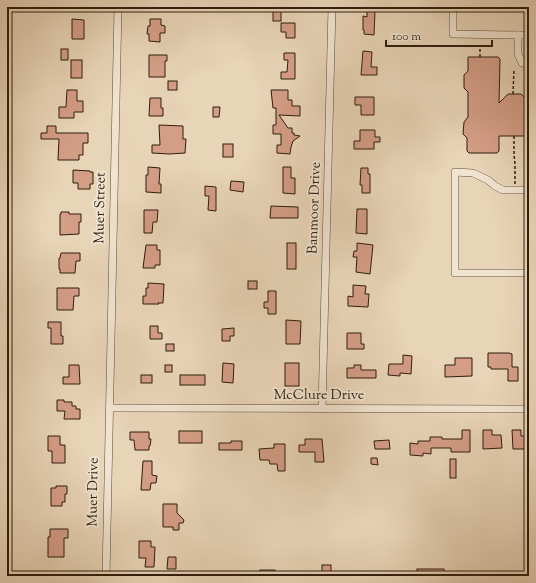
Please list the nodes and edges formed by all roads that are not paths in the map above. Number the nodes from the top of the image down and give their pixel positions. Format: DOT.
graph roads {
  1 [pos="118,7"];
  2 [pos="332,7"];
  3 [pos="453,7"];
  4 [pos="518,35"];
  5 [pos="529,35"];
  6 [pos="529,65"];
  7 [pos="529,190"];
  8 [pos="529,273"];
  9 [pos="110,408"];
  10 [pos="322,409"];
  11 [pos="529,409"];
  12 [pos="106,576"];
  1 -- 9 [label="street, Muer Street"];
  2 -- 10 [label="street, Banmoor Drive"];
  3 -- 4 [label="street"];
  4 -- 5 [label="street"];
  4 -- 6 [label="street"];
  7 -- 8 [label="street"];
  9 -- 10 [label="street, McClure Drive"];
  9 -- 12 [label="street, Muer Drive"];
  10 -- 11 [label="street, McClure Drive"];
}
